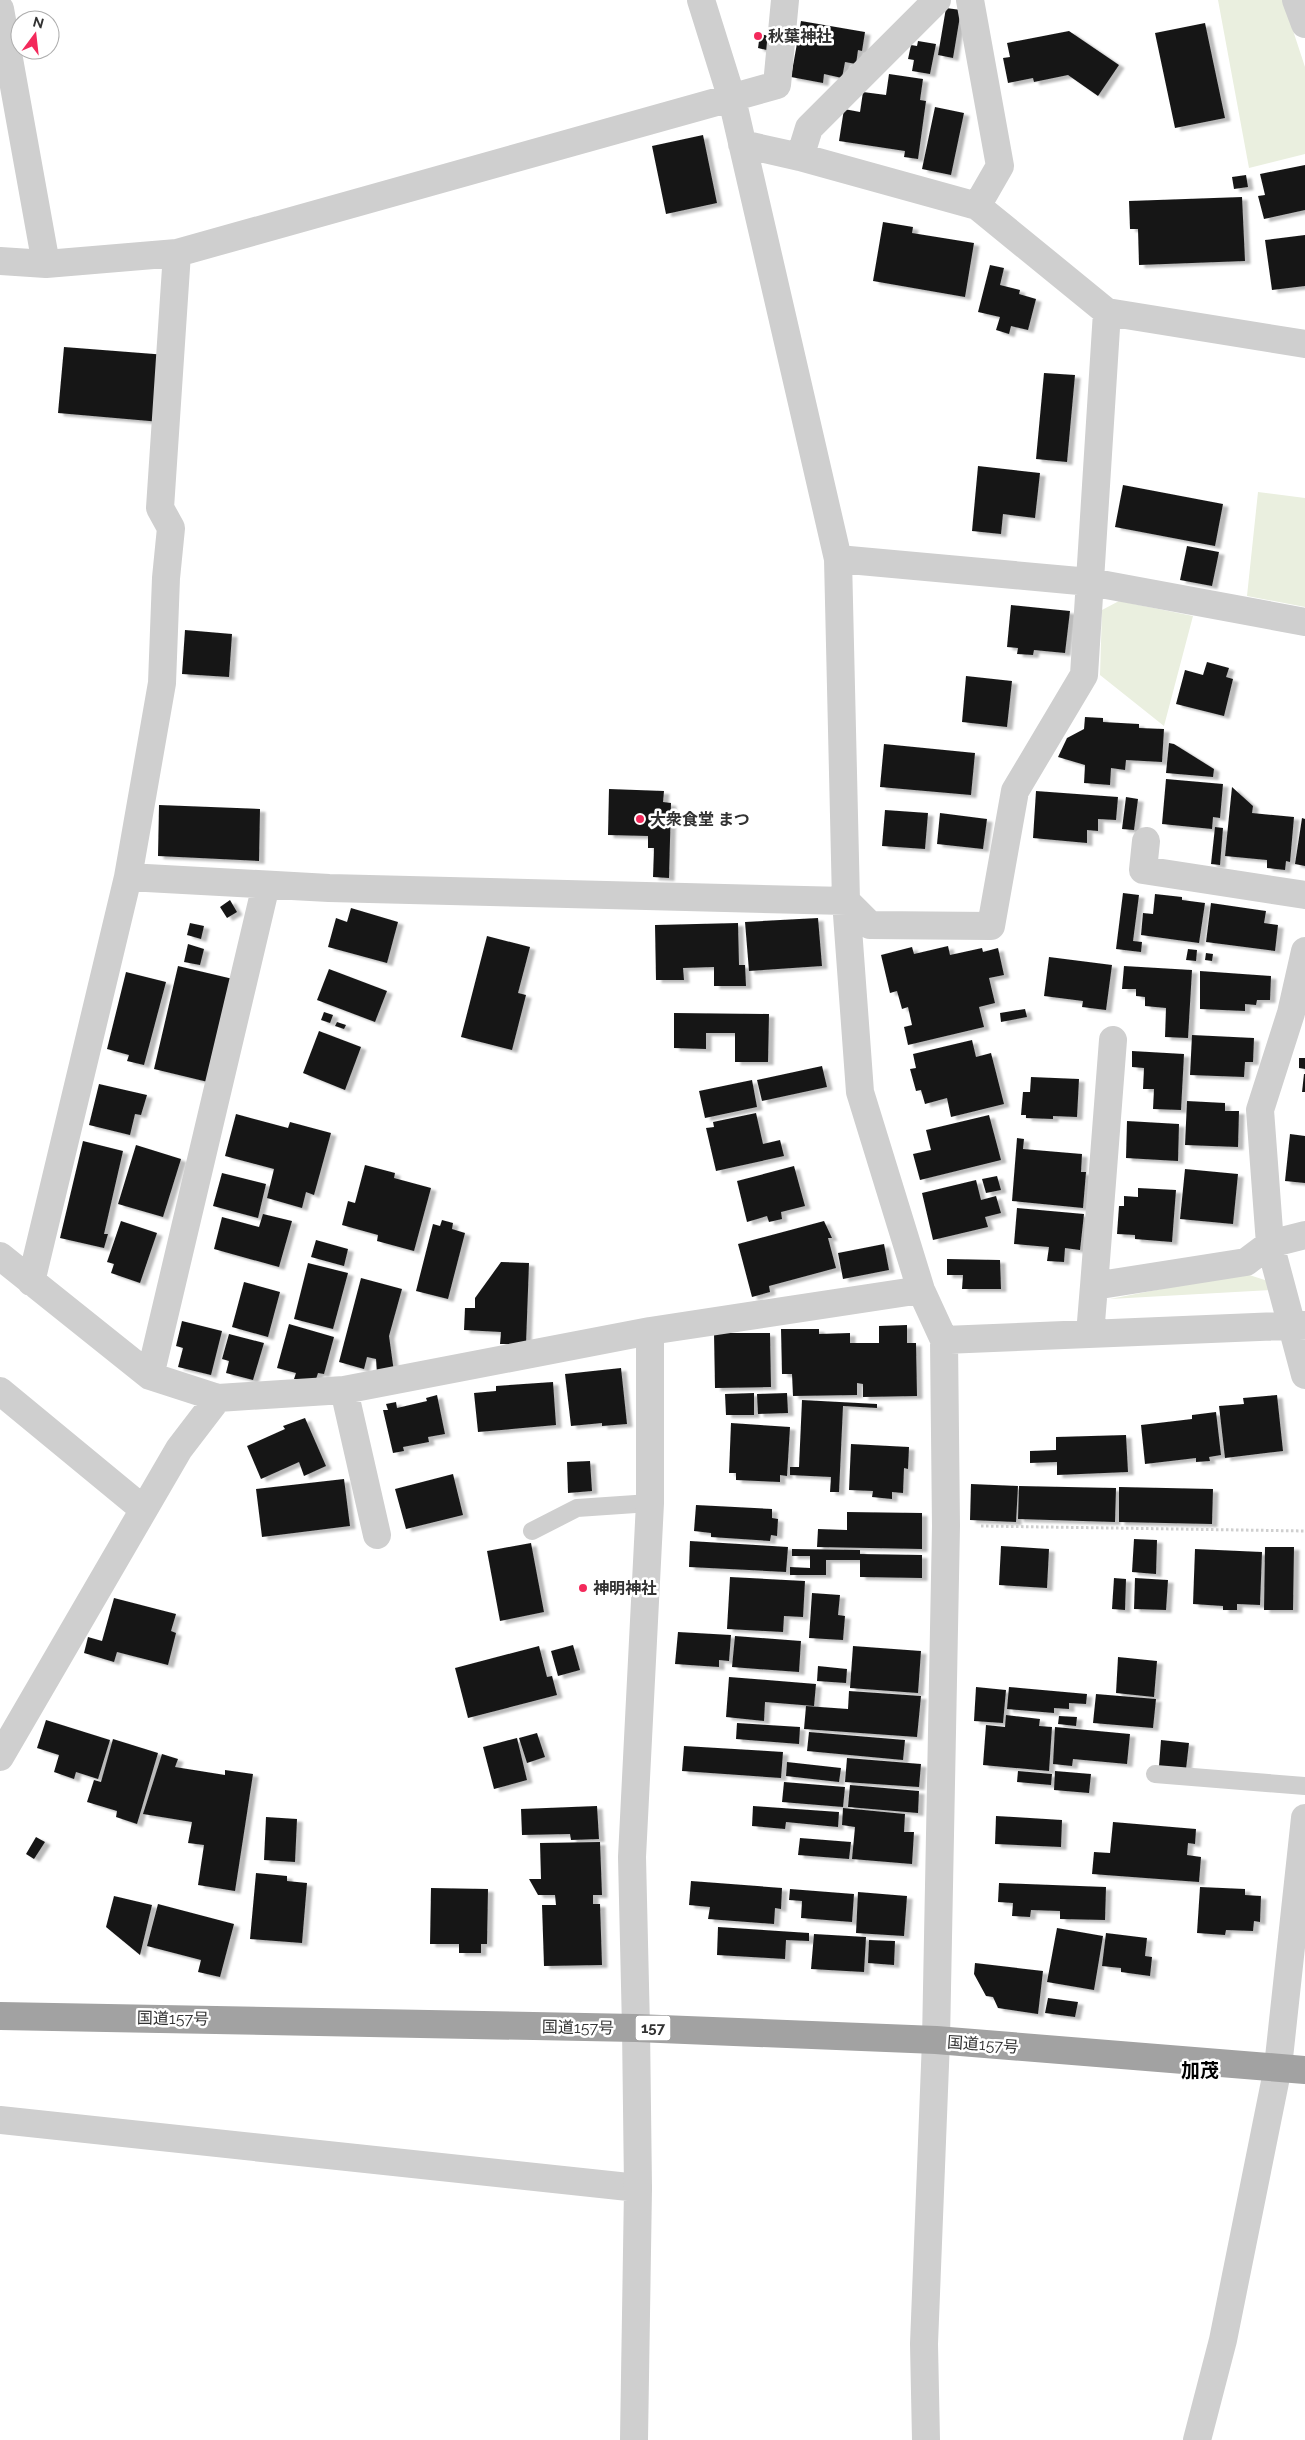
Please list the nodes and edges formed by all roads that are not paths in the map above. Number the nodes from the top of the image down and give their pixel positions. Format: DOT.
graph roads {
  1 [pos="701,0"];
  2 [pos="785,0"];
  3 [pos="937,0"];
  4 [pos="970,0"];
  5 [pos="1296,0"];
  6 [pos="0,9"];
  7 [pos="1305,24"];
  8 [pos="732,99"];
  9 [pos="742,144"];
  10 [pos="800,157"];
  11 [pos="977,206"];
  12 [pos="177,253"];
  13 [pos="0,261"];
  14 [pos="46,264"];
  15 [pos="1106,312"];
  16 [pos="1305,344"];
  17 [pos="838,559"];
  18 [pos="1090,582"];
  19 [pos="1305,622"];
  20 [pos="1146,842"];
  21 [pos="128,877"];
  22 [pos="266,885"];
  23 [pos="1305,895"];
  24 [pos="846,901"];
  25 [pos="1305,951"];
  26 [pos="1298,1013"];
  27 [pos="1114,1040"];
  28 [pos="1305,1235"];
  29 [pos="1270,1244"];
  30 [pos="0,1256"];
  31 [pos="31,1282"];
  32 [pos="1094,1286"];
  33 [pos="921,1290"];
  34 [pos="1298,1325"];
  35 [pos="650,1331"];
  36 [pos="1090,1334"];
  37 [pos="944,1340"];
  38 [pos="1305,1375"];
  39 [pos="150,1376"];
  40 [pos="344,1390"];
  41 [pos="0,1391"];
  42 [pos="218,1398"];
  43 [pos="650,1503"];
  44 [pos="143,1509"];
  45 [pos="532,1531"];
  46 [pos="377,1535"];
  47 [pos="0,1758"];
  48 [pos="1155,1774"];
  49 [pos="1305,1786"];
  50 [pos="1305,1818"];
  51 [pos="0,2016"];
  52 [pos="636,2028"];
  53 [pos="936,2040"];
  54 [pos="1278,2067"];
  55 [pos="1305,2070"];
  56 [pos="0,2120"];
  57 [pos="638,2188"];
  58 [pos="634,2440"];
  59 [pos="926,2440"];
  60 [pos="1197,2440"];
  1 -- 8 [label="street"];
  2 -- 8 [label="street"];
  3 -- 10 [label="street"];
  4 -- 11 [label="street"];
  5 -- 7 [label="street"];
  6 -- 14 [label="street"];
  8 -- 9 [label="street"];
  8 -- 12 [label="street"];
  9 -- 10 [label="street"];
  9 -- 17 [label="street"];
  10 -- 11 [label="street"];
  11 -- 15 [label="street"];
  12 -- 14 [label="street"];
  12 -- 21 [label="street"];
  13 -- 14 [label="street"];
  15 -- 16 [label="street"];
  15 -- 18 [label="street"];
  17 -- 18 [label="street"];
  17 -- 24 [label="street"];
  18 -- 19 [label="street"];
  18 -- 24 [label="street"];
  20 -- 23 [label="street"];
  21 -- 22 [label="street"];
  21 -- 31 [label="street"];
  22 -- 24 [label="street"];
  22 -- 39 [label="street"];
  24 -- 33 [label="street"];
  25 -- 26 [label="street"];
  26 -- 29 [label="street"];
  27 -- 32 [label="street"];
  28 -- 29 [label="street"];
  29 -- 32 [label="street"];
  29 -- 34 [label="street"];
  30 -- 31 [label="street"];
  31 -- 39 [label="street"];
  32 -- 36 [label="street"];
  33 -- 35 [label="street"];
  33 -- 37 [label="street"];
  34 -- 36 [label="street"];
  34 -- 38 [label="street"];
  35 -- 40 [label="street"];
  35 -- 43 [label="street"];
  36 -- 37 [label="street"];
  37 -- 53 [label="street"];
  39 -- 42 [label="street"];
  40 -- 42 [label="street"];
  40 -- 46 [label="street"];
  41 -- 44 [label="street"];
  42 -- 44 [label="street"];
  43 -- 45 [label="lane"];
  43 -- 52 [label="street"];
  44 -- 47 [label="street"];
  48 -- 49 [label="lane"];
  50 -- 54 [label="street"];
  51 -- 52 [label="highway, 国道157号 / 157"];
  52 -- 53 [label="highway, 国道157号 / 157"];
  52 -- 57 [label="street"];
  53 -- 54 [label="highway, 国道157号 / 157"];
  53 -- 59 [label="street"];
  54 -- 55 [label="highway, 国道157号 / 157"];
  54 -- 60 [label="street"];
  56 -- 57 [label="street"];
  57 -- 58 [label="street"];
}
